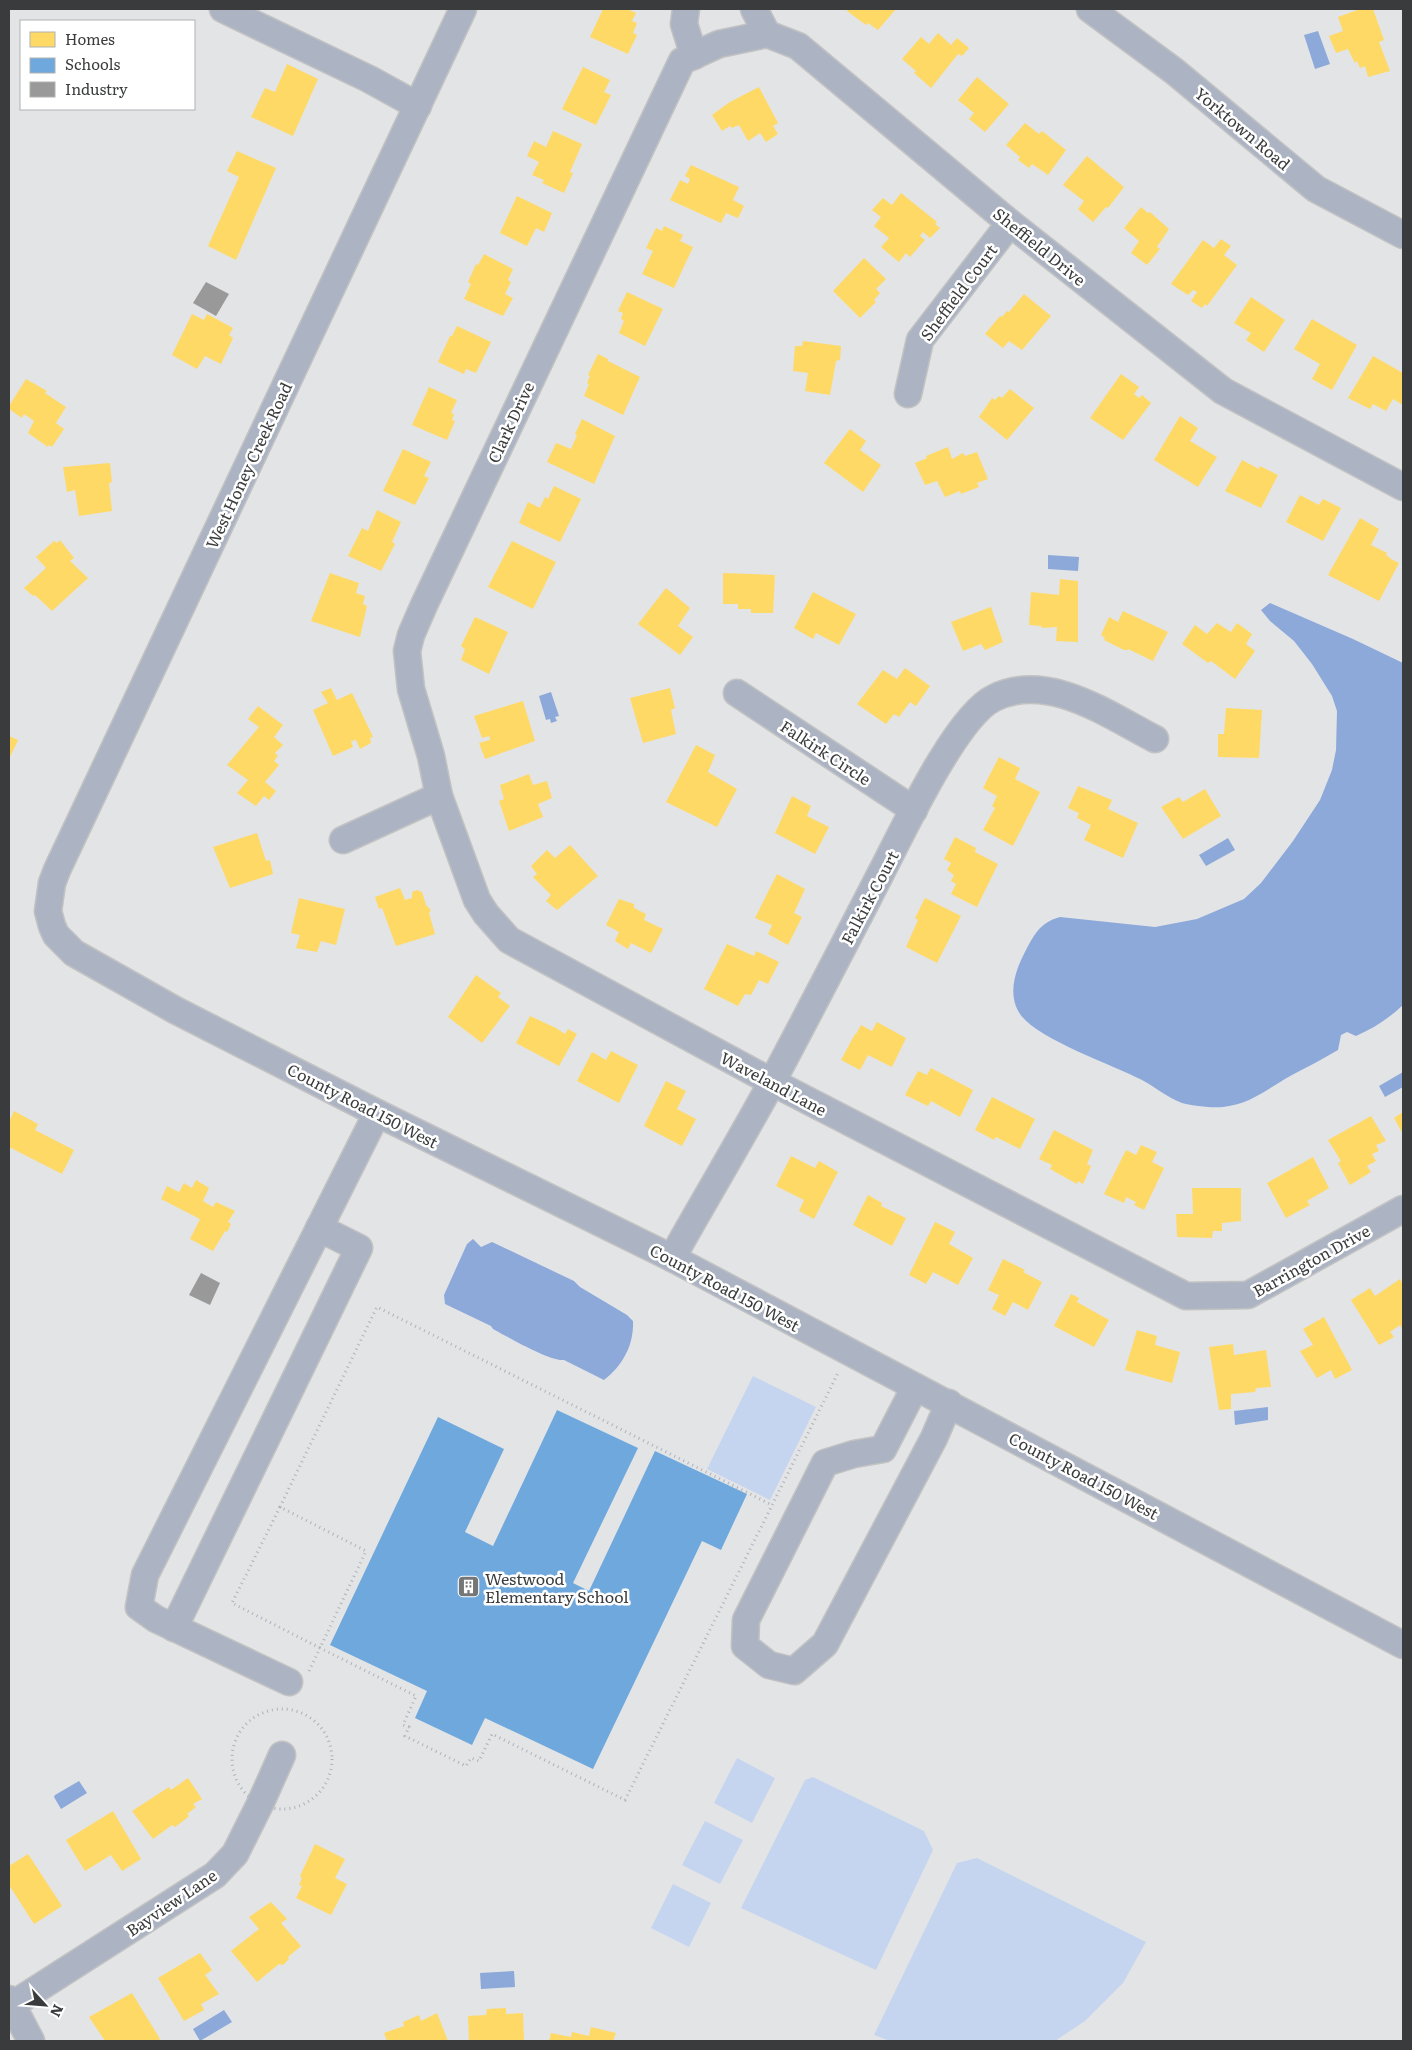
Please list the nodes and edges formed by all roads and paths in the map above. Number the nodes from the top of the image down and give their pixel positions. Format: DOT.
graph roads {
  1 [pos="223,9"];
  2 [pos="463,9"];
  3 [pos="686,9"];
  4 [pos="754,9"];
  5 [pos="1090,9"];
  6 [pos="767,34"];
  7 [pos="688,59"];
  8 [pos="418,106"];
  9 [pos="1010,223"];
  10 [pos="1403,235"];
  11 [pos="908,394"];
  12 [pos="1403,487"];
  13 [pos="737,693"];
  14 [pos="1155,739"];
  15 [pos="439,796"];
  16 [pos="914,810"];
  17 [pos="343,840"];
  18 [pos="52,926"];
  19 [pos="772,1082"];
  20 [pos="377,1112"];
  21 [pos="1403,1209"];
  22 [pos="319,1228"];
  23 [pos="672,1258"];
  24 [pos="1186,1296"];
  25 [pos="848,1352"];
  26 [pos="915,1387"];
  27 [pos="949,1403"];
  28 [pos="772,1505"];
  29 [pos="280,1507"];
  30 [pos="174,1628"];
  31 [pos="1403,1645"];
  32 [pos="320,1648"];
  33 [pos="297,1685"];
  34 [pos="290,1709"];
  35 [pos="282,1755"];
  36 [pos="10,2002"];
  37 [pos="31,2041"];
  1 -- 8 [label="street"];
  2 -- 8 [label="street, West Honey Creek Road"];
  3 -- 7 [label="street"];
  4 -- 6 [label="street"];
  5 -- 10 [label="street, Yorktown Road"];
  6 -- 7 [label="street"];
  6 -- 9 [label="street, Sheffield Drive"];
  7 -- 15 [label="street, Clark Drive"];
  8 -- 18 [label="street, West Honey Creek Road"];
  9 -- 11 [label="street, Sheffield Court"];
  9 -- 12 [label="street, Sheffield Drive"];
  13 -- 16 [label="street, Falkirk Circle"];
  14 -- 16 [label="street, Falkirk Court"];
  15 -- 17 [label="street"];
  15 -- 19 [label="street, Waveland Lane"];
  16 -- 19 [label="street, Falkirk Court"];
  18 -- 20 [label="street, County Road 150 West"];
  19 -- 23 [label="street, Falkirk Court"];
  19 -- 24 [label="street, Waveland Lane"];
  20 -- 22 [label="street"];
  20 -- 23 [label="street, County Road 150 West"];
  21 -- 24 [label="street, Barrington Drive"];
  22 -- 30 [label="street"];
  22 -- 30 [label="street"];
  23 -- 25 [label="street, County Road 150 West"];
  25 -- 26 [label="street, County Road 150 West"];
  25 -- 28 [label="path"];
  26 -- 27 [label="street, County Road 150 West"];
  26 -- 27 [label="street"];
  27 -- 31 [label="street, County Road 150 West"];
  28 -- 29 [label="path"];
  28 -- 32 [label="path"];
  29 -- 32 [label="path"];
  29 -- 32 [label="path"];
  30 -- 33 [label="street"];
  32 -- 33 [label="path"];
  33 -- 34 [label="path"];
  35 -- 36 [label="street, Bayview Lane"];
  36 -- 37 [label="street"];
}
